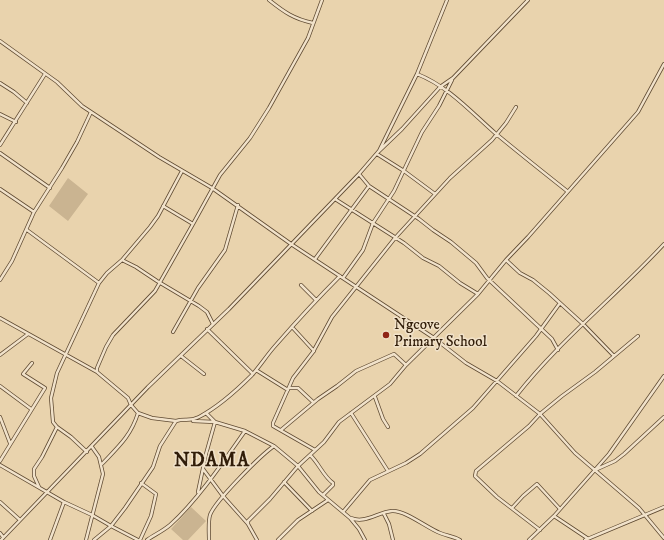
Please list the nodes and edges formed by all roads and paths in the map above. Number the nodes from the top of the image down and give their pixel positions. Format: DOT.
graph roads {
  1 [pos="269,0"];
  2 [pos="322,0"];
  3 [pos="447,0"];
  4 [pos="528,0"];
  5 [pos="313,23"];
  6 [pos="0,41"];
  7 [pos="664,64"];
  8 [pos="45,74"];
  9 [pos="417,74"];
  10 [pos="453,78"];
  11 [pos="0,83"];
  12 [pos="440,87"];
  13 [pos="446,90"];
  14 [pos="27,103"];
  15 [pos="516,107"];
  16 [pos="91,112"];
  17 [pos="0,114"];
  18 [pos="16,122"];
  19 [pos="496,134"];
  20 [pos="0,146"];
  21 [pos="0,153"];
  22 [pos="378,153"];
  23 [pos="182,171"];
  24 [pos="404,171"];
  25 [pos="359,174"];
  26 [pos="369,186"];
  27 [pos="50,188"];
  28 [pos="212,188"];
  29 [pos="0,189"];
  30 [pos="568,191"];
  31 [pos="435,194"];
  32 [pos="335,199"];
  33 [pos="389,199"];
  34 [pos="238,205"];
  35 [pos="163,206"];
  36 [pos="351,210"];
  37 [pos="34,212"];
  38 [pos="414,217"];
  39 [pos="373,223"];
  40 [pos="193,224"];
  41 [pos="27,230"];
  42 [pos="395,238"];
  43 [pos="291,244"];
  44 [pos="664,244"];
  45 [pos="315,259"];
  46 [pos="122,260"];
  47 [pos="506,260"];
  48 [pos="340,276"];
  49 [pos="343,278"];
  50 [pos="0,280"];
  51 [pos="490,280"];
  52 [pos="160,282"];
  53 [pos="99,283"];
  54 [pos="301,285"];
  55 [pos="357,288"];
  56 [pos="478,294"];
  57 [pos="316,300"];
  58 [pos="191,301"];
  59 [pos="560,303"];
  60 [pos="0,318"];
  61 [pos="213,324"];
  62 [pos="583,324"];
  63 [pos="292,327"];
  64 [pos="207,329"];
  65 [pos="541,329"];
  66 [pos="173,332"];
  67 [pos="28,334"];
  68 [pos="638,336"];
  69 [pos="434,338"];
  70 [pos="558,350"];
  71 [pos="314,351"];
  72 [pos="66,354"];
  73 [pos="0,355"];
  74 [pos="181,356"];
  75 [pos="614,356"];
  76 [pos="32,363"];
  77 [pos="406,365"];
  78 [pos="256,370"];
  79 [pos="97,372"];
  80 [pos="204,374"];
  81 [pos="253,374"];
  82 [pos="664,376"];
  83 [pos="497,381"];
  84 [pos="0,386"];
  85 [pos="288,389"];
  86 [pos="375,396"];
  87 [pos="516,396"];
  88 [pos="313,402"];
  89 [pos="131,405"];
  90 [pos="31,409"];
  91 [pos="138,413"];
  92 [pos="206,413"];
  93 [pos="351,413"];
  94 [pos="540,414"];
  95 [pos="0,417"];
  96 [pos="664,417"];
  97 [pos="191,421"];
  98 [pos="176,422"];
  99 [pos="215,422"];
  100 [pos="57,427"];
  101 [pos="388,427"];
  102 [pos="281,430"];
  103 [pos="244,431"];
  104 [pos="11,443"];
  105 [pos="274,446"];
  106 [pos="92,447"];
  107 [pos="315,450"];
  108 [pos="87,452"];
  109 [pos="310,455"];
  110 [pos="0,461"];
  111 [pos="102,464"];
  112 [pos="0,465"];
  113 [pos="298,466"];
  114 [pos="203,469"];
  115 [pos="595,470"];
  116 [pos="388,471"];
  117 [pos="210,478"];
  118 [pos="284,482"];
  119 [pos="141,483"];
  120 [pos="39,488"];
  121 [pos="48,492"];
  122 [pos="197,495"];
  123 [pos="323,495"];
  124 [pos="223,496"];
  125 [pos="328,500"];
  126 [pos="0,502"];
  127 [pos="64,502"];
  128 [pos="664,507"];
  129 [pos="512,508"];
  130 [pos="560,509"];
  131 [pos="312,511"];
  132 [pos="343,512"];
  133 [pos="384,514"];
  134 [pos="92,515"];
  135 [pos="644,515"];
  136 [pos="554,516"];
  137 [pos="350,518"];
  138 [pos="20,520"];
  139 [pos="248,524"];
  140 [pos="111,526"];
  141 [pos="540,530"];
  142 [pos="0,533"];
  143 [pos="453,536"];
  144 [pos="3,537"];
  145 [pos="664,538"];
  146 [pos="586,539"];
  147 [pos="1,540"];
  148 [pos="50,540"];
  149 [pos="86,540"];
  150 [pos="94,540"];
  151 [pos="139,540"];
  152 [pos="146,540"];
  153 [pos="209,540"];
  154 [pos="257,540"];
  155 [pos="278,540"];
  156 [pos="366,540"];
  157 [pos="393,540"];
  158 [pos="450,540"];
  159 [pos="460,540"];
  160 [pos="529,540"];
  1 -- 5 [label="street"];
  2 -- 5 [label="street"];
  3 -- 9 [label="street"];
  4 -- 10 [label="street"];
  5 -- 28 [label="street"];
  6 -- 8 [label="street"];
  7 -- 30 [label="street"];
  8 -- 14 [label="street"];
  8 -- 16 [label="street"];
  9 -- 12 [label="street"];
  9 -- 22 [label="street"];
  10 -- 12 [label="street"];
  10 -- 13 [label="street"];
  11 -- 14 [label="street"];
  12 -- 13 [label="street"];
  12 -- 22 [label="street"];
  13 -- 19 [label="street"];
  13 -- 24 [label="street"];
  14 -- 18 [label="street"];
  15 -- 19 [label="street"];
  16 -- 23 [label="street"];
  16 -- 27 [label="street"];
  17 -- 18 [label="street"];
  18 -- 20 [label="street"];
  19 -- 30 [label="street"];
  19 -- 31 [label="street"];
  21 -- 27 [label="street"];
  22 -- 24 [label="street"];
  22 -- 25 [label="street"];
  23 -- 28 [label="street"];
  23 -- 35 [label="street"];
  24 -- 31 [label="street"];
  24 -- 33 [label="street"];
  25 -- 26 [label="street"];
  25 -- 32 [label="street"];
  26 -- 33 [label="street"];
  26 -- 36 [label="street"];
  27 -- 37 [label="street"];
  28 -- 34 [label="street"];
  28 -- 40 [label="street"];
  29 -- 37 [label="street"];
  30 -- 47 [label="street"];
  31 -- 38 [label="street"];
  32 -- 36 [label="street"];
  32 -- 43 [label="street"];
  33 -- 38 [label="street"];
  33 -- 39 [label="street"];
  34 -- 43 [label="street"];
  34 -- 58 [label="street"];
  35 -- 40 [label="street"];
  35 -- 46 [label="street"];
  36 -- 39 [label="street"];
  36 -- 45 [label="street"];
  37 -- 41 [label="street"];
  38 -- 42 [label="street"];
  38 -- 51 [label="street"];
  39 -- 42 [label="street"];
  39 -- 49 [label="street"];
  40 -- 52 [label="street"];
  41 -- 50 [label="street"];
  41 -- 53 [label="street"];
  42 -- 55 [label="street"];
  42 -- 56 [label="street"];
  43 -- 45 [label="street"];
  43 -- 61 [label="street"];
  44 -- 62 [label="street"];
  45 -- 48 [label="street"];
  46 -- 52 [label="street"];
  46 -- 53 [label="street"];
  47 -- 51 [label="street"];
  47 -- 59 [label="street"];
  48 -- 49 [label="street"];
  48 -- 57 [label="street"];
  49 -- 55 [label="street"];
  51 -- 56 [label="street"];
  51 -- 65 [label="street"];
  52 -- 58 [label="street"];
  52 -- 79 [label="street"];
  53 -- 72 [label="street"];
  54 -- 57 [label="street"];
  55 -- 69 [label="street"];
  55 -- 71 [label="street"];
  56 -- 69 [label="street"];
  57 -- 63 [label="street"];
  58 -- 61 [label="street"];
  58 -- 66 [label="street"];
  59 -- 62 [label="street"];
  59 -- 65 [label="street"];
  60 -- 67 [label="street"];
  61 -- 64 [label="street"];
  62 -- 70 [label="street"];
  62 -- 75 [label="street"];
  63 -- 71 [label="street"];
  63 -- 78 [label="street"];
  64 -- 74 [label="street"];
  64 -- 81 [label="street"];
  65 -- 70 [label="street"];
  65 -- 83 [label="street"];
  67 -- 72 [label="street"];
  67 -- 73 [label="street"];
  68 -- 75 [label="street"];
  69 -- 77 [label="street"];
  69 -- 83 [label="street"];
  70 -- 87 [label="street"];
  71 -- 85 [label="street"];
  72 -- 79 [label="street"];
  72 -- 100 [label="street"];
  74 -- 80 [label="street"];
  74 -- 89 [label="street"];
  75 -- 94 [label="street"];
  76 -- 90 [label="street"];
  77 -- 86 [label="street"];
  77 -- 88 [label="street"];
  78 -- 81 [label="street"];
  78 -- 85 [label="street"];
  79 -- 89 [label="street"];
  81 -- 92 [label="street"];
  82 -- 115 [label="street"];
  83 -- 87 [label="street"];
  83 -- 116 [label="street"];
  84 -- 90 [label="street"];
  85 -- 88 [label="street"];
  85 -- 102 [label="street"];
  86 -- 93 [label="street"];
  86 -- 101 [label="street"];
  87 -- 94 [label="street"];
  88 -- 102 [label="street"];
  89 -- 91 [label="street"];
  89 -- 106 [label="street"];
  90 -- 104 [label="street"];
  91 -- 98 [label="street"];
  91 -- 111 [label="street"];
  92 -- 97 [label="street"];
  92 -- 99 [label="street"];
  93 -- 107 [label="street"];
  93 -- 116 [label="street"];
  94 -- 115 [label="street"];
  94 -- 129 [label="street"];
  95 -- 104 [label="street"];
  96 -- 115 [label="street"];
  97 -- 98 [label="street"];
  97 -- 99 [label="street"];
  98 -- 119 [label="street"];
  99 -- 103 [label="street"];
  99 -- 114 [label="street"];
  100 -- 108 [label="street"];
  100 -- 120 [label="street"];
  102 -- 107 [label="street"];
  103 -- 105 [label="street"];
  103 -- 117 [label="street"];
  104 -- 110 [label="street"];
  105 -- 113 [label="street"];
  105 -- 124 [label="street"];
  106 -- 108 [label="street"];
  106 -- 111 [label="street"];
  107 -- 109 [label="street"];
  108 -- 121 [label="street"];
  109 -- 113 [label="street"];
  109 -- 123 [label="street"];
  111 -- 134 [label="street"];
  112 -- 120 [label="street"];
  113 -- 118 [label="street"];
  113 -- 123 [label="street"];
  114 -- 117 [label="street"];
  114 -- 122 [label="street"];
  115 -- 130 [label="street"];
  115 -- 135 [label="street"];
  116 -- 132 [label="street"];
  117 -- 122 [label="street"];
  117 -- 124 [label="street"];
  118 -- 131 [label="street"];
  118 -- 139 [label="street"];
  119 -- 140 [label="street"];
  119 -- 151 [label="street"];
  120 -- 121 [label="street"];
  121 -- 127 [label="street"];
  121 -- 138 [label="street"];
  122 -- 152 [label="street"];
  123 -- 125 [label="street"];
  124 -- 139 [label="street"];
  124 -- 153 [label="street"];
  125 -- 131 [label="street"];
  125 -- 132 [label="street"];
  126 -- 138 [label="street"];
  127 -- 134 [label="street"];
  127 -- 148 [label="street"];
  128 -- 135 [label="street"];
  129 -- 130 [label="street"];
  129 -- 141 [label="street"];
  130 -- 136 [label="street"];
  131 -- 155 [label="street"];
  132 -- 137 [label="street"];
  133 -- 137 [label="street"];
  133 -- 143 [label="street"];
  133 -- 157 [label="street"];
  134 -- 140 [label="street"];
  134 -- 149 [label="street"];
  135 -- 145 [label="street"];
  135 -- 146 [label="street"];
  136 -- 141 [label="street"];
  136 -- 146 [label="street"];
  137 -- 156 [label="street"];
  138 -- 144 [label="street"];
  139 -- 154 [label="street"];
  140 -- 150 [label="street"];
  140 -- 151 [label="street"];
  141 -- 160 [label="street"];
  142 -- 144 [label="street"];
  143 -- 158 [label="street"];
  143 -- 159 [label="street"];
  144 -- 147 [label="street"];
}
